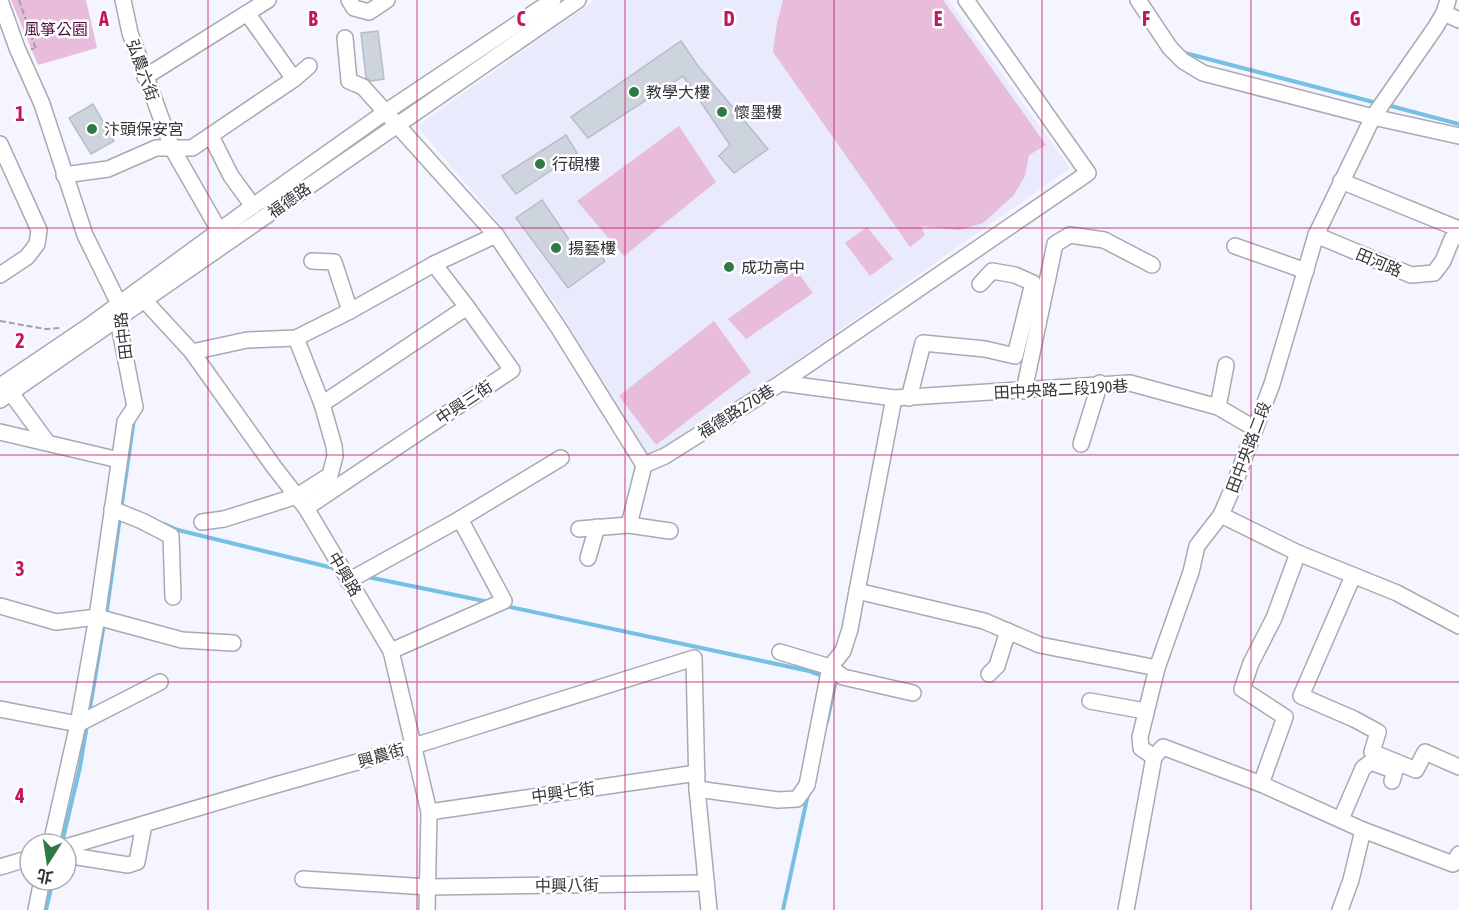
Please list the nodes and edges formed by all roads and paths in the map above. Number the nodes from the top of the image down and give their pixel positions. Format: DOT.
graph roads {
  1 [pos="0,0"];
  2 [pos="19,0"];
  3 [pos="123,0"];
  4 [pos="268,0"];
  5 [pos="349,0"];
  6 [pos="387,0"];
  7 [pos="578,0"];
  8 [pos="966,0"];
  9 [pos="1138,0"];
  10 [pos="556,4"];
  11 [pos="1446,7"];
  12 [pos="247,13"];
  13 [pos="1459,20"];
  14 [pos="345,38"];
  15 [pos="17,48"];
  16 [pos="309,66"];
  17 [pos="145,77"];
  18 [pos="294,79"];
  19 [pos="1379,108"];
  20 [pos="384,113"];
  21 [pos="396,125"];
  22 [pos="211,136"];
  23 [pos="1459,136"];
  24 [pos="0,144"];
  25 [pos="172,148"];
  26 [pos="64,175"];
  27 [pos="6,176"];
  28 [pos="1341,181"];
  29 [pos="253,206"];
  30 [pos="1459,229"];
  31 [pos="220,232"];
  32 [pos="496,236"];
  33 [pos="1316,236"];
  34 [pos="1459,236"];
  35 [pos="1235,246"];
  36 [pos="312,261"];
  37 [pos="434,264"];
  38 [pos="1152,265"];
  39 [pos="1306,272"];
  40 [pos="0,275"];
  41 [pos="980,284"];
  42 [pos="141,296"];
  43 [pos="119,304"];
  44 [pos="467,307"];
  45 [pos="350,311"];
  46 [pos="118,320"];
  47 [pos="0,321"];
  48 [pos="67,328"];
  49 [pos="296,338"];
  50 [pos="192,351"];
  51 [pos="1226,365"];
  52 [pos="781,383"];
  53 [pos="1100,383"];
  54 [pos="1024,391"];
  55 [pos="4,393"];
  56 [pos="902,398"];
  57 [pos="322,404"];
  58 [pos="1218,407"];
  59 [pos="1254,428"];
  60 [pos="0,432"];
  61 [pos="47,442"];
  62 [pos="1081,444"];
  63 [pos="561,458"];
  64 [pos="119,460"];
  65 [pos="644,465"];
  66 [pos="302,502"];
  67 [pos="112,509"];
  68 [pos="1221,515"];
  69 [pos="460,519"];
  70 [pos="202,522"];
  71 [pos="629,525"];
  72 [pos="597,527"];
  73 [pos="579,529"];
  74 [pos="670,531"];
  75 [pos="1299,553"];
  76 [pos="588,558"];
  77 [pos="1353,576"];
  78 [pos="348,580"];
  79 [pos="858,591"];
  80 [pos="173,597"];
  81 [pos="0,606"];
  82 [pos="97,617"];
  83 [pos="1459,626"];
  84 [pos="1008,631"];
  85 [pos="232,643"];
  86 [pos="391,651"];
  87 [pos="780,652"];
  88 [pos="831,667"];
  89 [pos="1157,668"];
  90 [pos="989,674"];
  91 [pos="160,682"];
  92 [pos="914,693"];
  93 [pos="1090,701"];
  94 [pos="0,709"];
  95 [pos="1145,711"];
  96 [pos="78,724"];
  97 [pos="414,746"];
  98 [pos="1154,757"];
  99 [pos="1459,767"];
  100 [pos="697,773"];
  101 [pos="1392,782"];
  102 [pos="1261,784"];
  103 [pos="698,789"];
  104 [pos="429,812"];
  105 [pos="1341,819"];
  106 [pos="144,824"];
  107 [pos="1363,831"];
  108 [pos="54,832"];
  109 [pos="78,843"];
  110 [pos="1459,854"];
  111 [pos="78,857"];
  112 [pos="18,862"];
  113 [pos="0,867"];
  114 [pos="303,879"];
  115 [pos="706,884"];
  116 [pos="428,887"];
  117 [pos="40,892"];
  118 [pos="36,910"];
  119 [pos="428,910"];
  120 [pos="709,910"];
  121 [pos="1126,910"];
  122 [pos="1340,910"];
  1 -- 15 [label="street, 田中路"];
  2 -- 15 [label="path"];
  3 -- 17 [label="street, 弘農六街"];
  4 -- 12 [label="street"];
  5 -- 6 [label="street"];
  7 -- 10 [label="street, 福德路"];
  8 -- 52 [label="street, 福德路270巷"];
  9 -- 19 [label="street"];
  10 -- 20 [label="street, 福德路"];
  10 -- 21 [label="street, 福德路"];
  11 -- 13 [label="street"];
  11 -- 19 [label="street, 田中央路二段"];
  12 -- 17 [label="street"];
  12 -- 18 [label="street"];
  14 -- 20 [label="street"];
  15 -- 26 [label="street, 田中路"];
  16 -- 18 [label="street"];
  17 -- 25 [label="street, 弘農六街"];
  18 -- 22 [label="street"];
  19 -- 23 [label="street"];
  19 -- 28 [label="street, 田中央路二段"];
  20 -- 21 [label="street"];
  20 -- 29 [label="street, 福德路"];
  21 -- 32 [label="street"];
  21 -- 42 [label="street, 福德路"];
  22 -- 25 [label="street"];
  22 -- 29 [label="street"];
  24 -- 27 [label="street"];
  25 -- 26 [label="street"];
  25 -- 31 [label="street, 弘農六街"];
  26 -- 43 [label="street, 田中路"];
  27 -- 40 [label="street"];
  28 -- 30 [label="street"];
  28 -- 33 [label="street, 田中央路二段"];
  29 -- 31 [label="street, 福德路"];
  31 -- 42 [label="street, 福德路"];
  32 -- 37 [label="street"];
  32 -- 65 [label="street"];
  33 -- 34 [label="street, 田河路"];
  33 -- 39 [label="street, 田中央路二段"];
  35 -- 39 [label="street"];
  36 -- 45 [label="street"];
  37 -- 44 [label="street, 中興三街"];
  37 -- 45 [label="street"];
  38 -- 54 [label="street"];
  39 -- 59 [label="street, 田中央路二段"];
  41 -- 56 [label="street"];
  42 -- 43 [label="street, 福德路"];
  42 -- 46 [label="street, 福德路"];
  42 -- 50 [label="street, 中興路"];
  43 -- 46 [label="street, 田中路"];
  43 -- 55 [label="street, 福德路"];
  44 -- 57 [label="street"];
  44 -- 66 [label="street, 中興三街"];
  45 -- 49 [label="street"];
  46 -- 55 [label="street, 福德路"];
  46 -- 64 [label="street, 田中路"];
  47 -- 48 [label="path"];
  49 -- 50 [label="street"];
  49 -- 57 [label="street"];
  50 -- 66 [label="street, 中興路"];
  51 -- 58 [label="street"];
  52 -- 56 [label="street, 田中央路二段190巷"];
  52 -- 65 [label="street, 福德路270巷"];
  53 -- 54 [label="street, 田中央路二段190巷"];
  53 -- 58 [label="street, 田中央路二段190巷"];
  53 -- 62 [label="street"];
  54 -- 56 [label="street, 田中央路二段190巷"];
  55 -- 61 [label="street"];
  56 -- 79 [label="street"];
  57 -- 66 [label="street"];
  58 -- 59 [label="street, 田中央路二段190巷"];
  59 -- 68 [label="street, 田中央路二段"];
  60 -- 61 [label="street"];
  61 -- 64 [label="street"];
  63 -- 69 [label="street"];
  64 -- 67 [label="street, 田中路"];
  65 -- 71 [label="street"];
  66 -- 70 [label="street"];
  66 -- 78 [label="street, 中興路"];
  67 -- 80 [label="street"];
  67 -- 82 [label="street, 田中路"];
  68 -- 75 [label="street"];
  68 -- 89 [label="street, 田中央路二段"];
  69 -- 78 [label="street"];
  69 -- 86 [label="street"];
  71 -- 72 [label="street"];
  71 -- 74 [label="street"];
  72 -- 73 [label="street"];
  72 -- 76 [label="street"];
  75 -- 77 [label="street"];
  75 -- 102 [label="street"];
  77 -- 83 [label="street"];
  77 -- 99 [label="street"];
  78 -- 86 [label="street, 中興路"];
  79 -- 84 [label="street"];
  79 -- 88 [label="street"];
  81 -- 82 [label="street"];
  82 -- 85 [label="street"];
  82 -- 96 [label="street, 田中路"];
  84 -- 89 [label="street"];
  84 -- 90 [label="street"];
  86 -- 97 [label="street, 中興路"];
  87 -- 88 [label="street"];
  88 -- 92 [label="street"];
  88 -- 103 [label="street"];
  89 -- 95 [label="street, 田中央路二段"];
  91 -- 96 [label="street"];
  93 -- 95 [label="street"];
  94 -- 96 [label="street"];
  95 -- 98 [label="street, 田中央路二段"];
  96 -- 108 [label="street, 田中路"];
  97 -- 100 [label="street, 興農街"];
  97 -- 104 [label="street, 中興路"];
  97 -- 106 [label="street, 興農街"];
  98 -- 102 [label="street"];
  98 -- 121 [label="street"];
  100 -- 103 [label="street"];
  100 -- 104 [label="street, 中興七街"];
  101 -- 105 [label="street"];
  102 -- 105 [label="street"];
  103 -- 115 [label="street"];
  104 -- 116 [label="street, 中興路"];
  105 -- 107 [label="street"];
  106 -- 109 [label="street, 興農街"];
  106 -- 111 [label="street"];
  107 -- 110 [label="street"];
  107 -- 122 [label="street"];
  112 -- 113 [label="street"];
  114 -- 116 [label="street, 中興八街"];
  115 -- 116 [label="street, 中興八街"];
  115 -- 120 [label="street"];
  116 -- 119 [label="street, 中興路"];
  117 -- 118 [label="street"];
}
